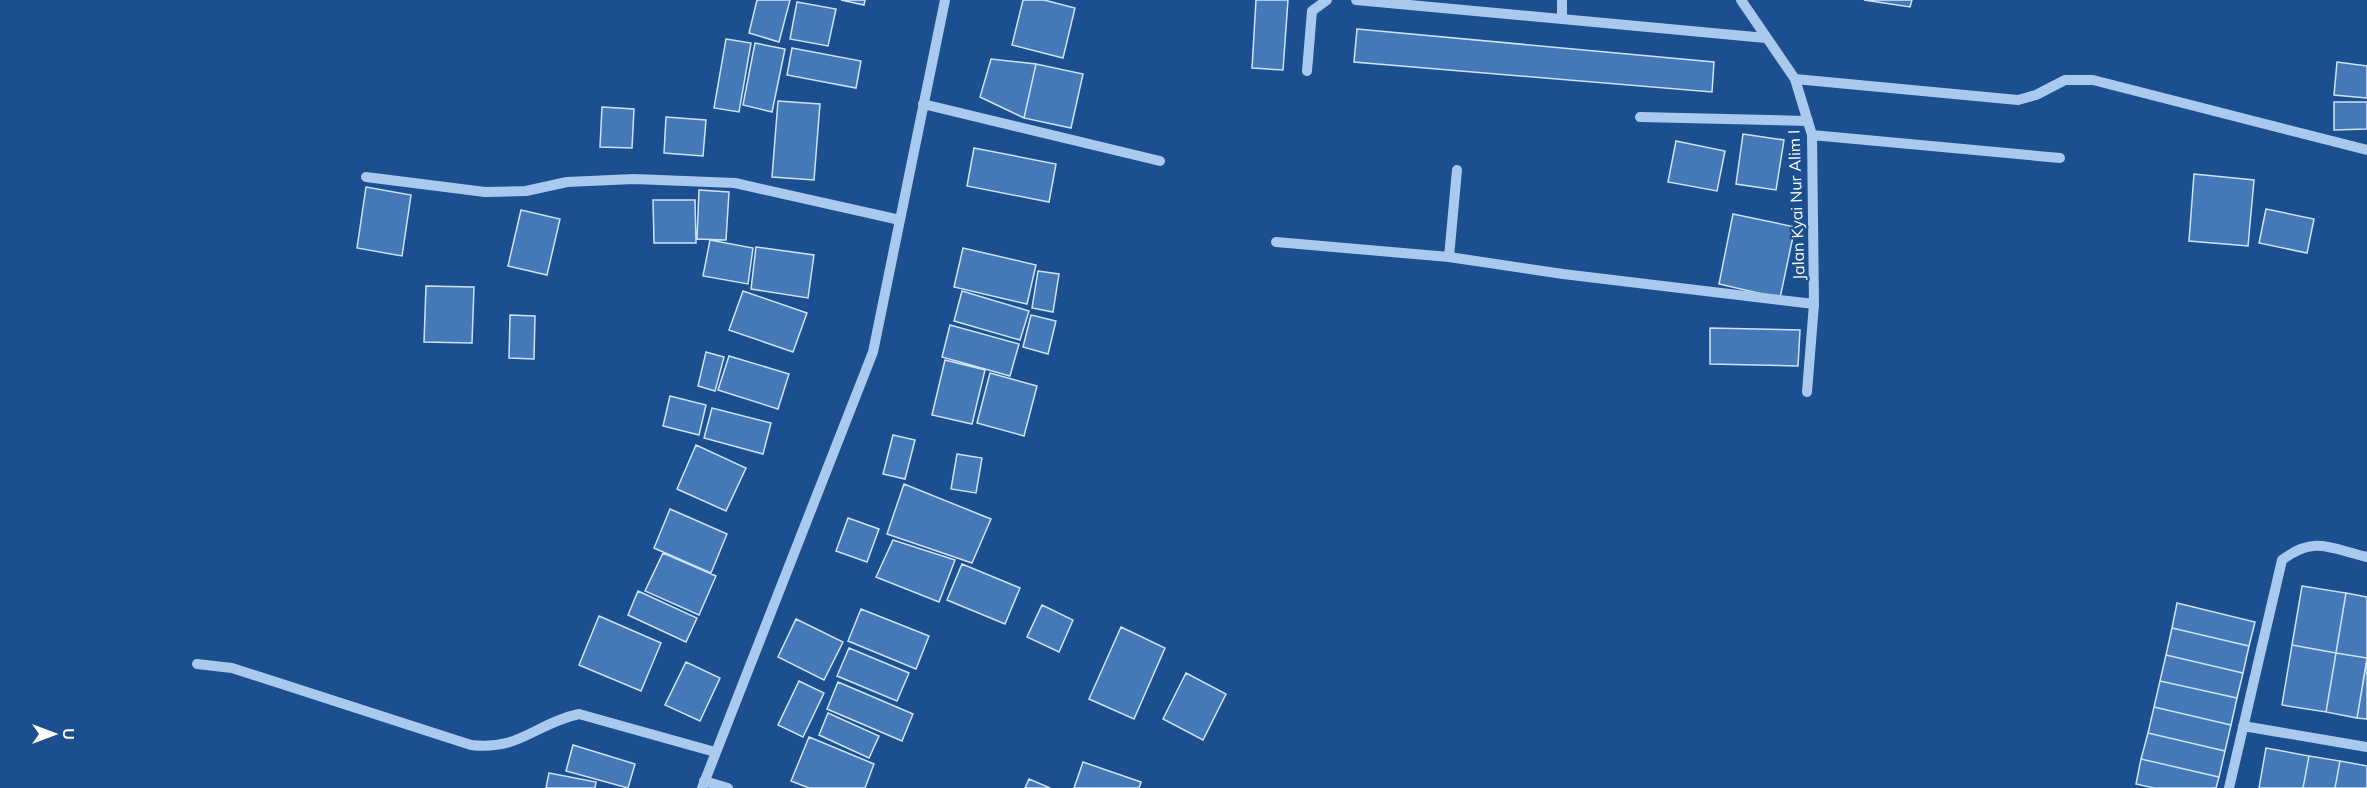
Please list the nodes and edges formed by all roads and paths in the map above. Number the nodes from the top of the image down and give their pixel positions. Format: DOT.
graph roads {
  1 [pos="945,0"];
  2 [pos="1327,0"];
  3 [pos="1356,0"];
  4 [pos="1562,0"];
  5 [pos="1742,0"];
  6 [pos="1425,3"];
  7 [pos="1562,19"];
  8 [pos="1766,38"];
  9 [pos="1307,71"];
  10 [pos="1795,79"];
  11 [pos="923,104"];
  12 [pos="1640,117"];
  13 [pos="1808,121"];
  14 [pos="1812,135"];
  15 [pos="2367,150"];
  16 [pos="2060,158"];
  17 [pos="1160,161"];
  18 [pos="1457,170"];
  19 [pos="366,177"];
  20 [pos="900,220"];
  21 [pos="1276,242"];
  22 [pos="1449,257"];
  23 [pos="1814,304"];
  24 [pos="1807,392"];
  25 [pos="2367,557"];
  26 [pos="197,664"];
  27 [pos="2243,726"];
  28 [pos="2367,747"];
  29 [pos="715,753"];
  30 [pos="703,785"];
  31 [pos="728,788"];
  32 [pos="2229,788"];
  1 -- 11 [label="street"];
  2 -- 9 [label="street"];
  3 -- 6 [label="street"];
  4 -- 7 [label="street"];
  5 -- 8 [label="street, Jalan Kyai Nur Alim I"];
  6 -- 7 [label="street"];
  7 -- 8 [label="street"];
  8 -- 10 [label="street, Jalan Kyai Nur Alim I"];
  10 -- 13 [label="street, Jalan Kyai Nur Alim I"];
  10 -- 15 [label="street"];
  11 -- 17 [label="street"];
  11 -- 20 [label="street"];
  12 -- 13 [label="street"];
  13 -- 14 [label="street, Jalan Kyai Nur Alim I"];
  14 -- 16 [label="street"];
  14 -- 23 [label="street, Jalan Kyai Nur Alim I"];
  18 -- 22 [label="street"];
  19 -- 20 [label="street"];
  20 -- 29 [label="street"];
  21 -- 22 [label="street"];
  22 -- 23 [label="street"];
  23 -- 24 [label="street, Jalan Kyai Nur Alim I"];
  25 -- 27 [label="street"];
  26 -- 29 [label="street"];
  27 -- 28 [label="street"];
  27 -- 32 [label="street"];
  29 -- 30 [label="street"];
  30 -- 31 [label="street"];
}
